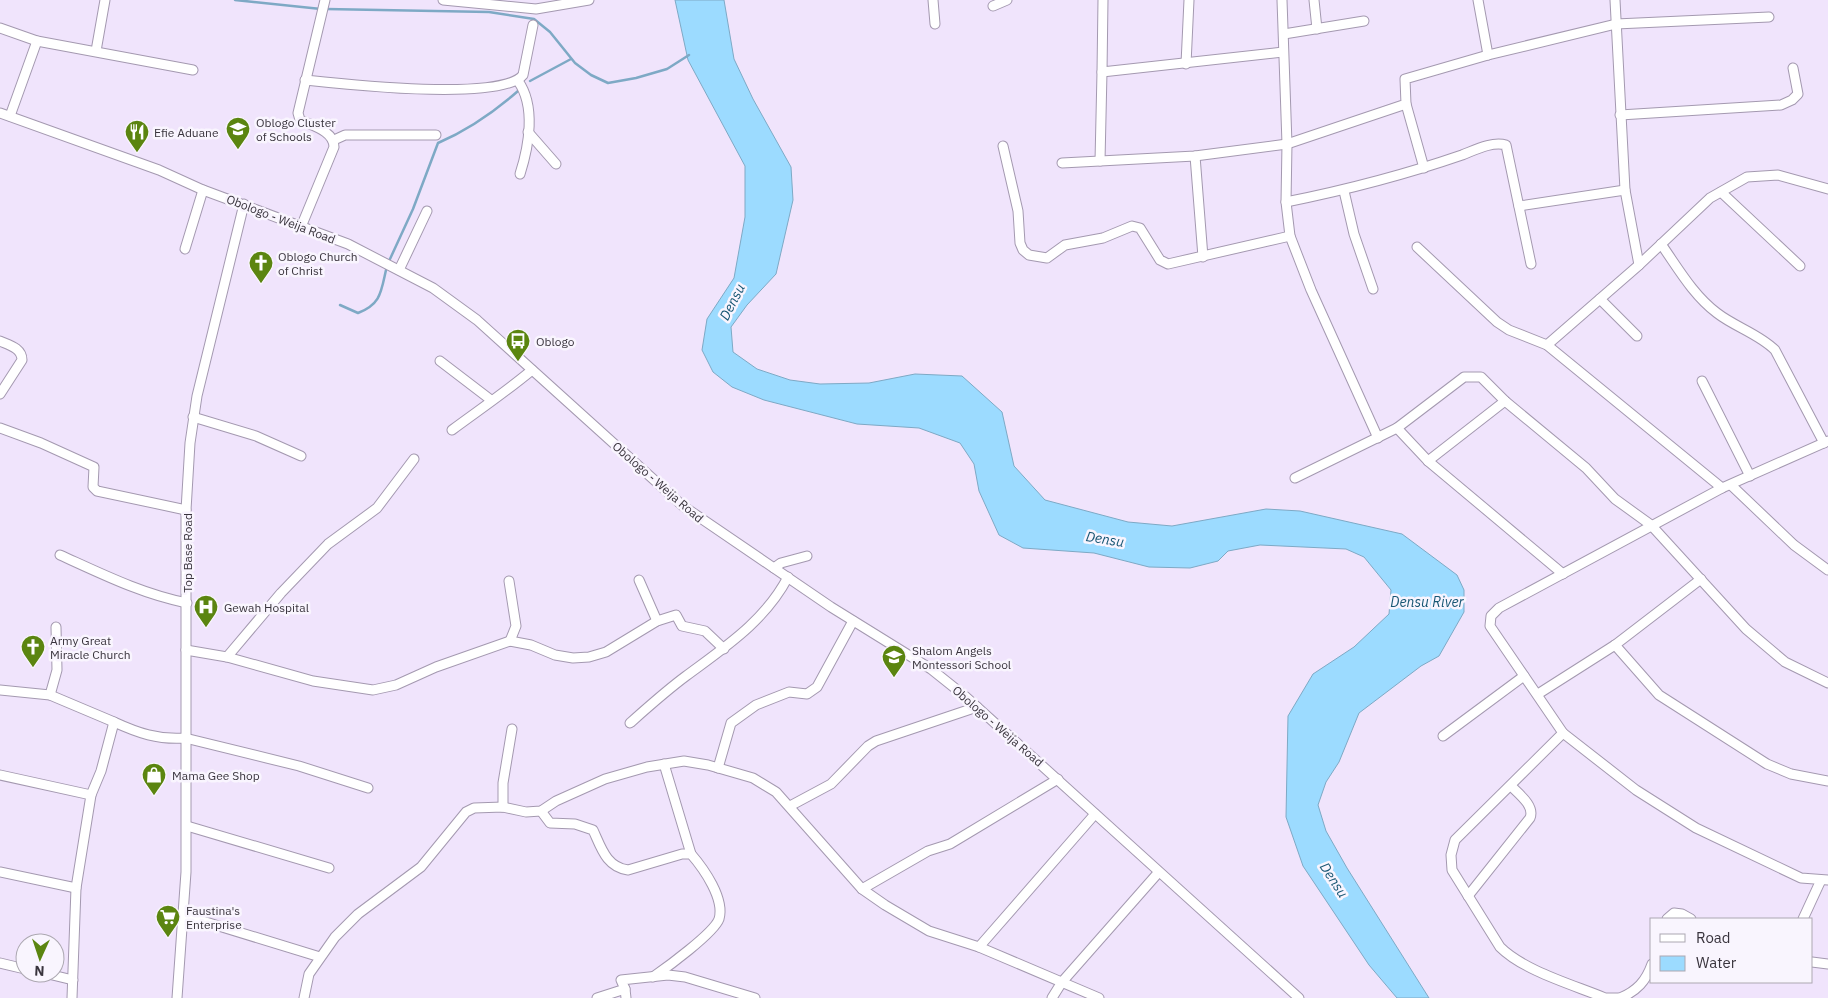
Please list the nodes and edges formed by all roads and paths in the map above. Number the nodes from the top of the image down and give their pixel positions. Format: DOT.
graph roads {
  1 [pos="105,0"];
  2 [pos="442,0"];
  3 [pos="589,0"];
  4 [pos="933,0"];
  5 [pos="1008,0"];
  6 [pos="1103,0"];
  7 [pos="1189,0"];
  8 [pos="1282,0"];
  9 [pos="1314,0"];
  10 [pos="1478,0"];
  11 [pos="1615,0"];
  12 [pos="325,1"];
  13 [pos="994,6"];
  14 [pos="1769,17"];
  15 [pos="1364,21"];
  16 [pos="935,24"];
  17 [pos="1616,24"];
  18 [pos="533,25"];
  19 [pos="0,28"];
  20 [pos="1317,29"];
  21 [pos="1284,34"];
  22 [pos="36,41"];
  23 [pos="96,51"];
  24 [pos="1284,52"];
  25 [pos="1488,55"];
  26 [pos="1186,64"];
  27 [pos="1793,68"];
  28 [pos="193,70"];
  29 [pos="1102,72"];
  30 [pos="305,80"];
  31 [pos="518,81"];
  32 [pos="1406,104"];
  33 [pos="0,113"];
  34 [pos="10,116"];
  35 [pos="1620,116"];
  36 [pos="528,132"];
  37 [pos="436,135"];
  38 [pos="334,140"];
  39 [pos="1287,144"];
  40 [pos="1003,146"];
  41 [pos="1195,156"];
  42 [pos="1100,161"];
  43 [pos="1062,163"];
  44 [pos="556,164"];
  45 [pos="1424,168"];
  46 [pos="520,174"];
  47 [pos="1828,189"];
  48 [pos="203,190"];
  49 [pos="1624,190"];
  50 [pos="1344,191"];
  51 [pos="1721,192"];
  52 [pos="1286,202"];
  53 [pos="244,204"];
  54 [pos="1519,206"];
  55 [pos="427,211"];
  56 [pos="301,227"];
  57 [pos="1290,236"];
  58 [pos="1661,244"];
  59 [pos="1417,247"];
  60 [pos="185,249"];
  61 [pos="1203,257"];
  62 [pos="1531,264"];
  63 [pos="1639,265"];
  64 [pos="1800,266"];
  65 [pos="399,270"];
  66 [pos="1373,289"];
  67 [pos="1600,300"];
  68 [pos="1637,336"];
  69 [pos="0,341"];
  70 [pos="1547,345"];
  71 [pos="440,361"];
  72 [pos="532,370"];
  73 [pos="1702,380"];
  74 [pos="0,394"];
  75 [pos="491,400"];
  76 [pos="1505,401"];
  77 [pos="193,417"];
  78 [pos="0,428"];
  79 [pos="1397,428"];
  80 [pos="452,430"];
  81 [pos="1378,438"];
  82 [pos="1826,442"];
  83 [pos="301,456"];
  84 [pos="414,458"];
  85 [pos="1428,461"];
  86 [pos="1750,476"];
  87 [pos="1295,478"];
  88 [pos="1726,487"];
  89 [pos="186,510"];
  90 [pos="1651,525"];
  91 [pos="60,555"];
  92 [pos="807,556"];
  93 [pos="774,568"];
  94 [pos="1828,570"];
  95 [pos="1563,574"];
  96 [pos="788,577"];
  97 [pos="1701,579"];
  98 [pos="639,580"];
  99 [pos="509,581"];
  100 [pos="187,603"];
  101 [pos="657,621"];
  102 [pos="853,621"];
  103 [pos="56,627"];
  104 [pos="510,641"];
  105 [pos="1615,644"];
  106 [pos="186,650"];
  107 [pos="724,650"];
  108 [pos="227,657"];
  109 [pos="1524,676"];
  110 [pos="1828,683"];
  111 [pos="0,690"];
  112 [pos="1538,694"];
  113 [pos="50,695"];
  114 [pos="977,707"];
  115 [pos="114,722"];
  116 [pos="630,723"];
  117 [pos="512,729"];
  118 [pos="1562,733"];
  119 [pos="1443,736"];
  120 [pos="185,738"];
  121 [pos="664,764"];
  122 [pos="718,768"];
  123 [pos="0,775"];
  124 [pos="1058,779"];
  125 [pos="1828,781"];
  126 [pos="1511,786"];
  127 [pos="368,788"];
  128 [pos="91,795"];
  129 [pos="790,806"];
  130 [pos="503,807"];
  131 [pos="541,811"];
  132 [pos="1095,814"];
  133 [pos="187,826"];
  134 [pos="691,854"];
  135 [pos="329,868"];
  136 [pos="0,872"];
  137 [pos="1158,873"];
  138 [pos="1825,880"];
  139 [pos="76,888"];
  140 [pos="862,889"];
  141 [pos="1468,896"];
  142 [pos="183,915"];
  143 [pos="1668,918"];
  144 [pos="1689,918"];
  145 [pos="1804,918"];
  146 [pos="979,947"];
  147 [pos="320,958"];
  148 [pos="1813,962"];
  149 [pos="0,963"];
  150 [pos="1828,964"];
  151 [pos="15,967"];
  152 [pos="1650,970"];
  153 [pos="653,977"];
  154 [pos="65,978"];
  155 [pos="73,980"];
  156 [pos="1062,982"];
  157 [pos="625,994"];
  158 [pos="72,998"];
  159 [pos="177,998"];
  160 [pos="304,998"];
  161 [pos="597,998"];
  162 [pos="755,998"];
  163 [pos="1052,998"];
  164 [pos="1099,998"];
  165 [pos="1299,998"];
  166 [pos="1619,998"];
  1 -- 23 [label="street"];
  2 -- 3 [label="street"];
  4 -- 16 [label="street"];
  5 -- 13 [label="street"];
  6 -- 29 [label="street"];
  7 -- 26 [label="street"];
  8 -- 21 [label="street"];
  9 -- 20 [label="street"];
  10 -- 25 [label="street"];
  11 -- 17 [label="street"];
  12 -- 30 [label="street"];
  14 -- 17 [label="street"];
  15 -- 20 [label="street"];
  17 -- 25 [label="street"];
  17 -- 35 [label="street"];
  18 -- 31 [label="street"];
  19 -- 22 [label="street"];
  20 -- 21 [label="street"];
  21 -- 24 [label="street"];
  22 -- 23 [label="street"];
  22 -- 34 [label="street"];
  23 -- 28 [label="street"];
  24 -- 26 [label="street"];
  24 -- 39 [label="street"];
  25 -- 32 [label="street"];
  26 -- 29 [label="street"];
  27 -- 35 [label="street"];
  29 -- 42 [label="street"];
  30 -- 31 [label="street"];
  30 -- 38 [label="street"];
  31 -- 36 [label="street"];
  32 -- 39 [label="street"];
  32 -- 45 [label="street"];
  33 -- 34 [label="street, Obologo - Weija Road"];
  34 -- 48 [label="street, Obologo - Weija Road"];
  35 -- 49 [label="street"];
  36 -- 44 [label="street"];
  36 -- 46 [label="street"];
  37 -- 38 [label="street"];
  38 -- 56 [label="street"];
  39 -- 41 [label="street"];
  39 -- 52 [label="street"];
  40 -- 61 [label="street"];
  41 -- 42 [label="street"];
  41 -- 61 [label="street"];
  42 -- 43 [label="street"];
  45 -- 50 [label="street"];
  45 -- 54 [label="street"];
  47 -- 51 [label="street"];
  48 -- 53 [label="street, Obologo - Weija Road"];
  48 -- 60 [label="street"];
  49 -- 54 [label="street"];
  49 -- 63 [label="street"];
  50 -- 52 [label="street"];
  50 -- 66 [label="street"];
  51 -- 58 [label="street"];
  51 -- 64 [label="street"];
  52 -- 57 [label="street"];
  53 -- 56 [label="street, Obologo - Weija Road"];
  53 -- 77 [label="street, Top Base Road"];
  54 -- 62 [label="street"];
  55 -- 65 [label="street"];
  56 -- 65 [label="street, Obologo - Weija Road"];
  57 -- 61 [label="street"];
  57 -- 81 [label="street"];
  58 -- 63 [label="street"];
  58 -- 82 [label="street"];
  59 -- 70 [label="street"];
  63 -- 67 [label="street"];
  65 -- 72 [label="street, Obologo - Weija Road"];
  67 -- 68 [label="street"];
  67 -- 70 [label="street"];
  69 -- 74 [label="street"];
  70 -- 88 [label="street"];
  71 -- 75 [label="street"];
  72 -- 75 [label="street"];
  72 -- 93 [label="street, Obologo - Weija Road"];
  73 -- 86 [label="street"];
  75 -- 80 [label="street"];
  76 -- 79 [label="street"];
  76 -- 85 [label="street"];
  76 -- 90 [label="street"];
  77 -- 83 [label="street"];
  77 -- 89 [label="street, Top Base Road"];
  78 -- 89 [label="street"];
  79 -- 81 [label="street"];
  79 -- 85 [label="street"];
  81 -- 87 [label="street"];
  82 -- 86 [label="street"];
  84 -- 108 [label="street"];
  85 -- 95 [label="street"];
  86 -- 88 [label="street"];
  88 -- 90 [label="street"];
  88 -- 94 [label="street"];
  89 -- 100 [label="street, Top Base Road"];
  90 -- 95 [label="street"];
  90 -- 97 [label="street"];
  91 -- 100 [label="street"];
  92 -- 93 [label="street"];
  93 -- 96 [label="street, Obologo - Weija Road"];
  95 -- 109 [label="street"];
  96 -- 102 [label="street, Obologo - Weija Road"];
  96 -- 107 [label="street"];
  97 -- 105 [label="street"];
  97 -- 110 [label="street"];
  98 -- 101 [label="street"];
  99 -- 104 [label="street"];
  100 -- 106 [label="street, Top Base Road"];
  101 -- 104 [label="street"];
  101 -- 107 [label="street"];
  102 -- 114 [label="street, Obologo - Weija Road"];
  102 -- 122 [label="street"];
  103 -- 113 [label="street"];
  104 -- 108 [label="street"];
  105 -- 112 [label="street"];
  105 -- 125 [label="street"];
  106 -- 108 [label="street"];
  106 -- 120 [label="street, Top Base Road"];
  107 -- 116 [label="street"];
  109 -- 112 [label="street"];
  109 -- 119 [label="street"];
  111 -- 113 [label="street"];
  112 -- 118 [label="street"];
  113 -- 115 [label="street"];
  114 -- 124 [label="street, Obologo - Weija Road"];
  114 -- 129 [label="street"];
  115 -- 120 [label="street"];
  115 -- 128 [label="street"];
  117 -- 130 [label="street"];
  118 -- 126 [label="street"];
  118 -- 138 [label="street"];
  120 -- 127 [label="street"];
  120 -- 133 [label="street, Top Base Road"];
  121 -- 122 [label="street"];
  121 -- 131 [label="street"];
  121 -- 134 [label="street"];
  122 -- 129 [label="street"];
  123 -- 128 [label="street"];
  124 -- 132 [label="street, Obologo - Weija Road"];
  124 -- 140 [label="street"];
  126 -- 141 [label="street"];
  126 -- 141 [label="street"];
  128 -- 139 [label="street"];
  129 -- 140 [label="street"];
  130 -- 131 [label="street"];
  130 -- 147 [label="street"];
  131 -- 134 [label="street"];
  132 -- 137 [label="street, Obologo - Weija Road"];
  132 -- 146 [label="street"];
  133 -- 135 [label="street"];
  133 -- 142 [label="street, Top Base Road"];
  134 -- 153 [label="street"];
  136 -- 139 [label="street"];
  137 -- 156 [label="street"];
  137 -- 165 [label="street, Obologo - Weija Road"];
  138 -- 145 [label="street"];
  139 -- 155 [label="street"];
  140 -- 146 [label="street"];
  141 -- 166 [label="street"];
  142 -- 147 [label="street"];
  142 -- 159 [label="street, Top Base Road"];
  143 -- 144 [label="street"];
  146 -- 156 [label="street"];
  147 -- 160 [label="street"];
  148 -- 150 [label="street"];
  149 -- 151 [label="street"];
  152 -- 166 [label="street"];
  153 -- 157 [label="street"];
  153 -- 162 [label="street"];
  154 -- 155 [label="street"];
  155 -- 158 [label="street"];
  156 -- 163 [label="street"];
  156 -- 164 [label="street"];
  157 -- 161 [label="street"];
}
